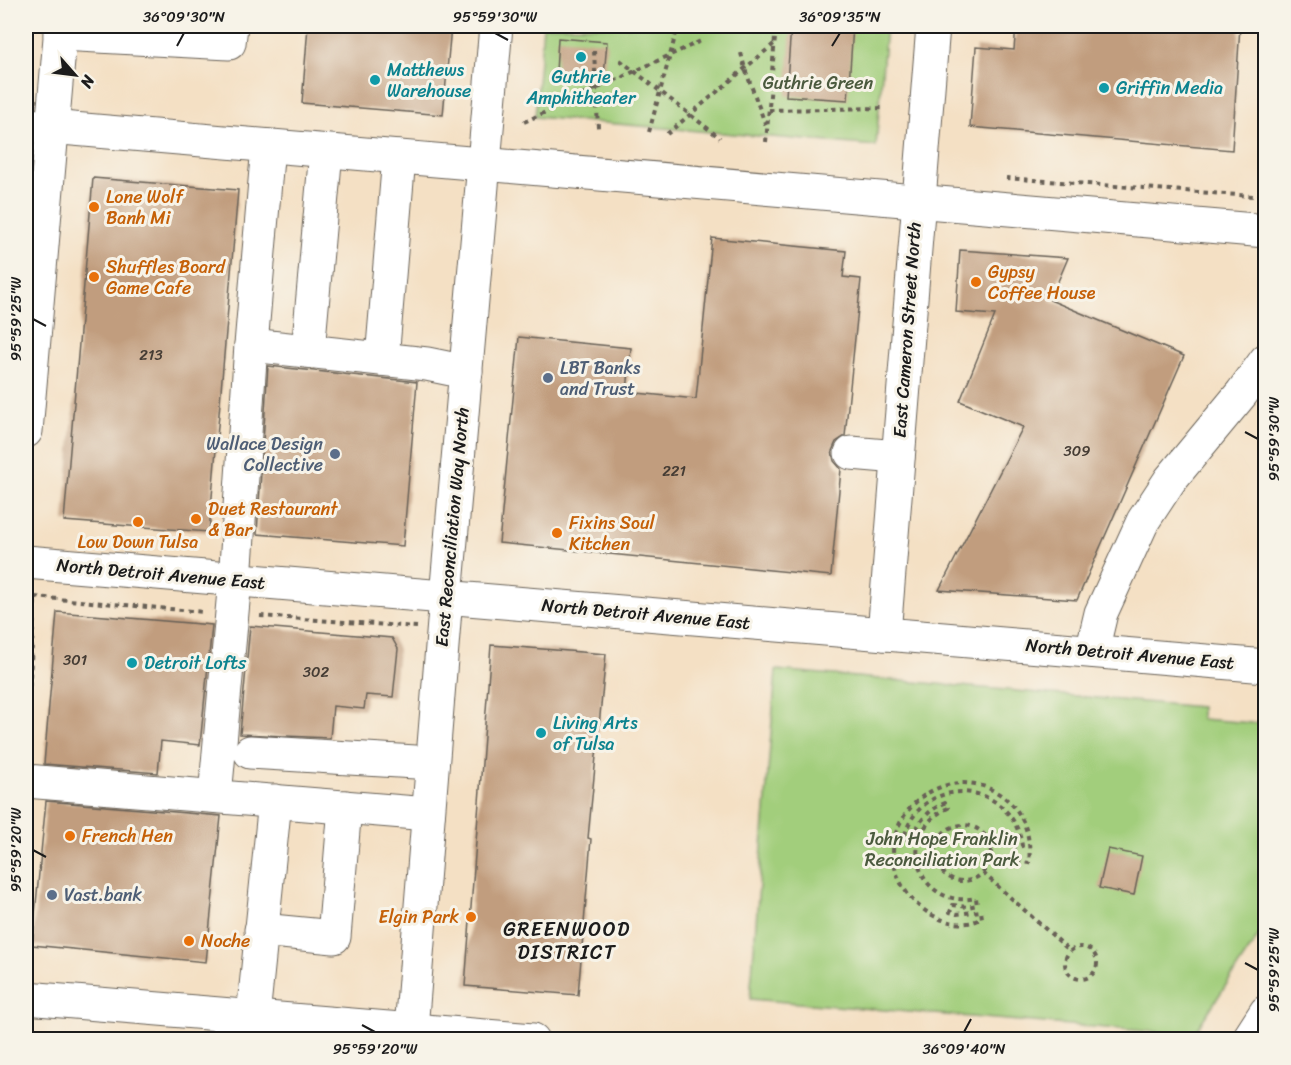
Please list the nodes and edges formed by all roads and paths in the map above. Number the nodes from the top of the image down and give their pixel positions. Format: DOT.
graph roads {
  1 [pos="231,26"];
  2 [pos="496,26"];
  3 [pos="678,26"];
  4 [pos="776,26"];
  5 [pos="933,26"];
  6 [pos="60,30"];
  7 [pos="150,32"];
  8 [pos="703,39"];
  9 [pos="774,43"];
  10 [pos="594,51"];
  11 [pos="741,53"];
  12 [pos="669,56"];
  13 [pos="620,60"];
  14 [pos="744,69"];
  15 [pos="635,72"];
  16 [pos="596,90"];
  17 [pos="660,91"];
  18 [pos="885,108"];
  19 [pos="769,110"];
  20 [pos="690,115"];
  21 [pos="524,122"];
  22 [pos="39,127"];
  23 [pos="767,128"];
  24 [pos="598,129"];
  25 [pos="649,132"];
  26 [pos="667,134"];
  27 [pos="720,138"];
  28 [pos="766,142"];
  29 [pos="268,146"];
  30 [pos="326,151"];
  31 [pos="399,157"];
  32 [pos="484,164"];
  33 [pos="918,200"];
  34 [pos="1266,231"];
  35 [pos="30,330"];
  36 [pos="251,345"];
  37 [pos="308,351"];
  38 [pos="381,359"];
  39 [pos="1266,360"];
  40 [pos="466,372"];
  41 [pos="26,431"];
  42 [pos="851,453"];
  43 [pos="898,457"];
  44 [pos="26,562"];
  45 [pos="235,580"];
  46 [pos="35,597"];
  47 [pos="446,597"];
  48 [pos="884,634"];
  49 [pos="1092,651"];
  50 [pos="1266,666"];
  51 [pos="26,740"];
  52 [pos="250,752"];
  53 [pos="432,763"];
  54 [pos="26,781"];
  55 [pos="215,796"];
  56 [pos="275,801"];
  57 [pos="345,807"];
  58 [pos="428,814"];
  59 [pos="991,846"];
  60 [pos="990,860"];
  61 [pos="983,873"];
  62 [pos="261,930"];
  63 [pos="1070,951"];
  64 [pos="26,998"];
  65 [pos="1266,1012"];
  66 [pos="253,1016"];
  67 [pos="411,1029"];
  68 [pos="533,1040"];
  69 [pos="1248,1040"];
  1 -- 7 [label="main road"];
  2 -- 32 [label="main road, East Reconciliation Way North"];
  3 -- 12 [label="path"];
  4 -- 9 [label="path"];
  5 -- 33 [label="main road, East Cameron Street North"];
  6 -- 7 [label="main road"];
  6 -- 22 [label="main road"];
  8 -- 12 [label="path"];
  9 -- 14 [label="path"];
  9 -- 19 [label="path"];
  10 -- 16 [label="path"];
  11 -- 14 [label="path"];
  12 -- 15 [label="path"];
  12 -- 17 [label="path"];
  13 -- 15 [label="path"];
  14 -- 20 [label="path"];
  14 -- 23 [label="path"];
  15 -- 16 [label="path"];
  15 -- 17 [label="path"];
  16 -- 21 [label="path"];
  16 -- 24 [label="path"];
  17 -- 20 [label="path"];
  17 -- 25 [label="path"];
  18 -- 19 [label="path"];
  19 -- 23 [label="path"];
  20 -- 26 [label="path"];
  20 -- 27 [label="path"];
  22 -- 29 [label="main road"];
  22 -- 35 [label="main road"];
  23 -- 28 [label="path"];
  29 -- 30 [label="main road"];
  29 -- 36 [label="main road"];
  30 -- 31 [label="main road"];
  30 -- 37 [label="main road"];
  31 -- 32 [label="main road"];
  31 -- 38 [label="main road"];
  32 -- 33 [label="main road"];
  32 -- 40 [label="main road, East Reconciliation Way North"];
  33 -- 34 [label="main road"];
  33 -- 43 [label="main road, East Cameron Street North"];
  35 -- 41 [label="main road"];
  36 -- 37 [label="main road"];
  36 -- 45 [label="main road"];
  37 -- 38 [label="main road"];
  38 -- 40 [label="main road"];
  39 -- 49 [label="main road"];
  40 -- 47 [label="main road, East Reconciliation Way North"];
  42 -- 43 [label="main road"];
  43 -- 48 [label="main road, East Cameron Street North"];
  44 -- 45 [label="main road, North Detroit Avenue East"];
  45 -- 47 [label="main road, North Detroit Avenue East"];
  45 -- 55 [label="main road"];
  46 -- 51 [label="path"];
  47 -- 48 [label="main road, North Detroit Avenue East"];
  47 -- 53 [label="main road, East Reconciliation Way North"];
  48 -- 49 [label="main road, North Detroit Avenue East"];
  49 -- 50 [label="main road, North Detroit Avenue East"];
  52 -- 53 [label="main road"];
  53 -- 58 [label="main road, East Reconciliation Way North"];
  54 -- 55 [label="main road"];
  55 -- 56 [label="main road"];
  56 -- 57 [label="main road"];
  56 -- 62 [label="main road"];
  57 -- 58 [label="main road"];
  57 -- 62 [label="main road"];
  58 -- 67 [label="main road, East Reconciliation Way North"];
  59 -- 60 [label="path"];
  59 -- 60 [label="path"];
  59 -- 61 [label="path"];
  60 -- 61 [label="path"];
  61 -- 63 [label="path"];
  62 -- 66 [label="main road"];
  63 -- 63 [label="path"];
  64 -- 66 [label="main road"];
  65 -- 69 [label="main road"];
  66 -- 67 [label="main road"];
  67 -- 68 [label="main road"];
}
